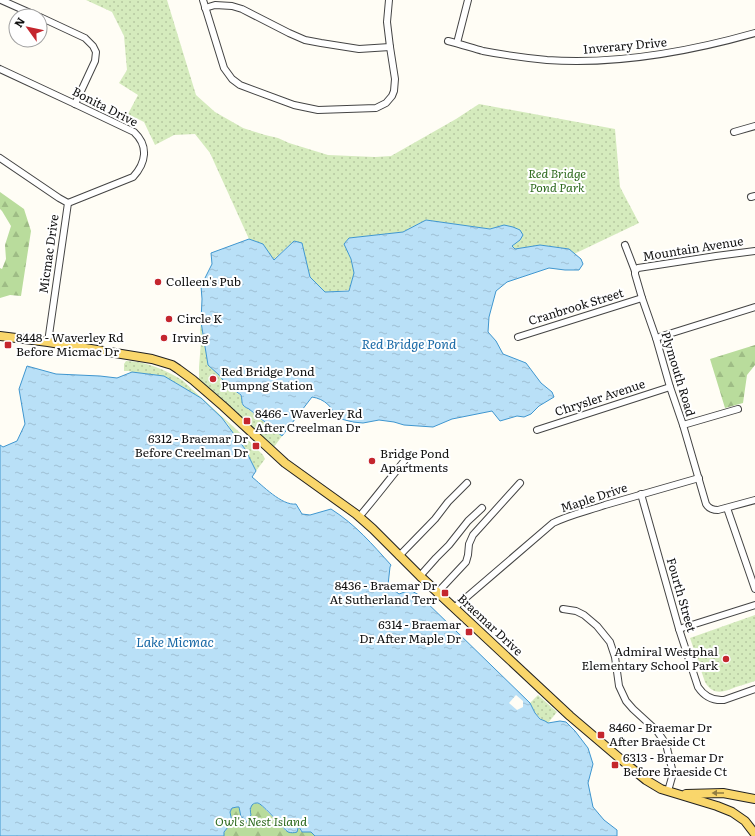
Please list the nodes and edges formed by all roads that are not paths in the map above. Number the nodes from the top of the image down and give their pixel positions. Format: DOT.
graph roads {
  1 [pos="1,0"];
  2 [pos="203,0"];
  3 [pos="389,0"];
  4 [pos="468,0"];
  5 [pos="19,8"];
  6 [pos="205,8"];
  7 [pos="48,21"];
  8 [pos="755,33"];
  9 [pos="448,41"];
  10 [pos="457,43"];
  11 [pos="390,47"];
  12 [pos="0,69"];
  13 [pos="75,104"];
  14 [pos="755,126"];
  15 [pos="734,132"];
  16 [pos="0,158"];
  17 [pos="68,202"];
  18 [pos="625,245"];
  19 [pos="755,250"];
  20 [pos="635,271"];
  21 [pos="642,298"];
  22 [pos="755,307"];
  23 [pos="0,336"];
  24 [pos="518,337"];
  25 [pos="656,338"];
  26 [pos="48,342"];
  27 [pos="670,387"];
  28 [pos="738,409"];
  29 [pos="683,425"];
  30 [pos="536,430"];
  31 [pos="409,455"];
  32 [pos="698,478"];
  33 [pos="467,483"];
  34 [pos="520,483"];
  35 [pos="641,494"];
  36 [pos="755,500"];
  37 [pos="482,508"];
  38 [pos="727,508"];
  39 [pos="359,517"];
  40 [pos="400,556"];
  41 [pos="420,576"];
  42 [pos="755,589"];
  43 [pos="437,593"];
  44 [pos="755,604"];
  45 [pos="454,608"];
  46 [pos="563,610"];
  47 [pos="679,629"];
  48 [pos="755,690"];
  49 [pos="668,791"];
  50 [pos="680,794"];
  51 [pos="755,799"];
  52 [pos="755,834"];
  1 -- 5 [label="street"];
  2 -- 6 [label="street"];
  3 -- 11 [label="street"];
  4 -- 10 [label="street"];
  6 -- 11 [label="street"];
  6 -- 11 [label="street"];
  7 -- 13 [label="street"];
  8 -- 10 [label="street, Inverary Drive"];
  9 -- 10 [label="street, Inverary Drive"];
  12 -- 13 [label="street, Bonita Drive"];
  13 -- 17 [label="street, Bonita Drive"];
  14 -- 15 [label="street"];
  16 -- 17 [label="street, Micmac Drive"];
  17 -- 26 [label="street, Micmac Drive"];
  18 -- 20 [label="street, Plymouth Road"];
  19 -- 20 [label="street, Mountain Avenue"];
  20 -- 21 [label="street, Plymouth Road"];
  21 -- 24 [label="street, Cranbrook Street"];
  21 -- 25 [label="street, Plymouth Road"];
  22 -- 25 [label="street"];
  23 -- 26 [label="main road, Braemar Drive"];
  25 -- 27 [label="street, Plymouth Road"];
  26 -- 39 [label="main road, Braemar Drive"];
  27 -- 29 [label="street, Plymouth Road"];
  27 -- 30 [label="street, Chrysler Avenue"];
  28 -- 29 [label="street"];
  29 -- 32 [label="street, Plymouth Road"];
  31 -- 39 [label="street"];
  32 -- 35 [label="street, Maple Drive"];
  32 -- 38 [label="street, Plymouth Road"];
  33 -- 40 [label="street"];
  34 -- 43 [label="street"];
  35 -- 45 [label="street, Maple Drive"];
  35 -- 47 [label="street, Fourth Street"];
  36 -- 38 [label="street"];
  37 -- 41 [label="street"];
  38 -- 42 [label="street"];
  39 -- 40 [label="main road, Braemar Drive"];
  40 -- 41 [label="main road, Braemar Drive"];
  41 -- 43 [label="main road, Braemar Drive"];
  43 -- 45 [label="main road, Braemar Drive"];
  44 -- 47 [label="street"];
  45 -- 49 [label="main road, Braemar Drive"];
  46 -- 49 [label="street"];
  47 -- 48 [label="street, Fourth Street"];
  49 -- 50 [label="main road, Braemar Drive"];
  51 -- 50 [label="main road, one-way"];
  50 -- 52 [label="main road, Braemar Drive"];
}
